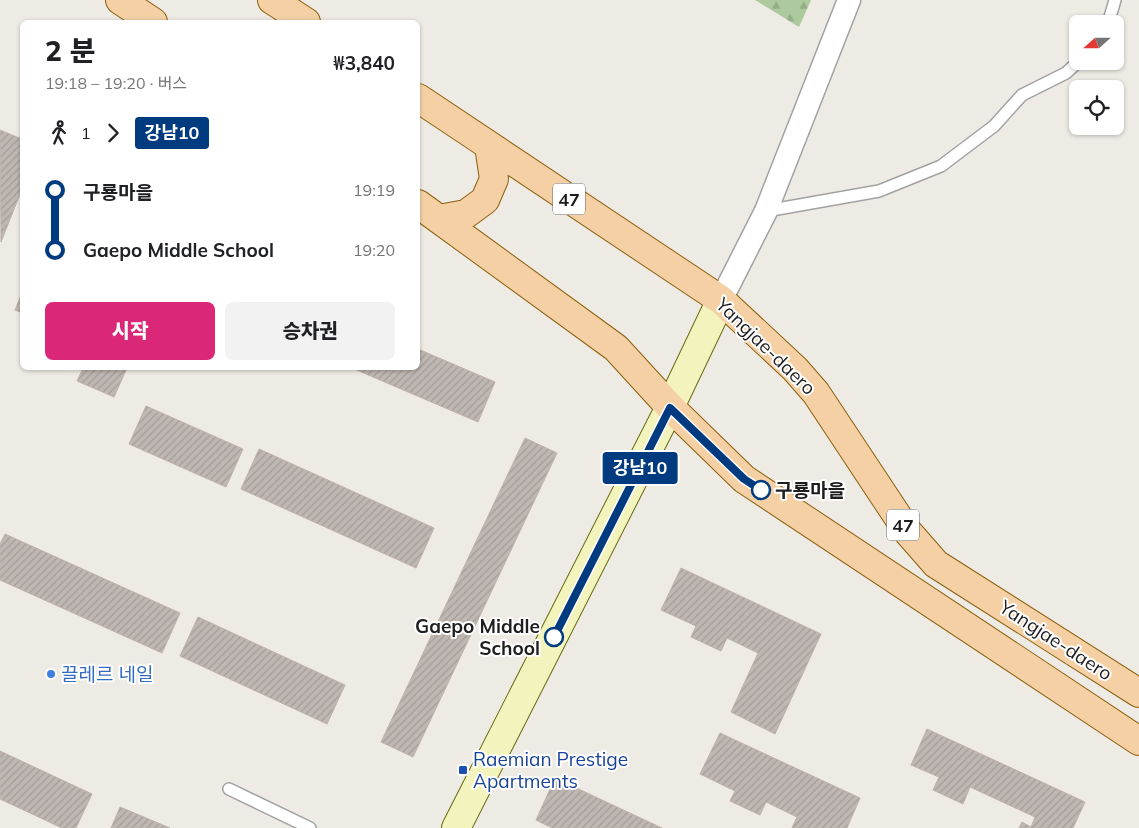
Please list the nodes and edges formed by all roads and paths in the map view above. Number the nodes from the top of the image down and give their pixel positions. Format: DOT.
graph roads {
  1 [pos="120,0"];
  2 [pos="272,0"];
  3 [pos="848,0"];
  4 [pos="1115,0"];
  5 [pos="1111,15"];
  6 [pos="150,20"];
  7 [pos="303,20"];
  8 [pos="1069,70"];
  9 [pos="420,99"];
  10 [pos="489,146"];
  11 [pos="766,211"];
  12 [pos="428,212"];
  13 [pos="721,300"];
  14 [pos="670,408"];
  15 [pos="1139,693"];
  16 [pos="1139,741"];
  17 [pos="229,789"];
  18 [pos="310,828"];
  19 [pos="456,828"];
  1 -- 6 [label="main road"];
  2 -- 7 [label="main road"];
  3 -- 11 [label="street"];
  4 -- 5 [label="lane"];
  8 -- 11 [label="lane"];
  9 -- 10 [label="main road, Yangjae-daero / 47"];
  10 -- 12 [label="main road"];
  10 -- 13 [label="main road, Yangjae-daero / 47"];
  11 -- 13 [label="street"];
  12 -- 14 [label="main road, Yangjae-daero / 47"];
  13 -- 14 [label="street"];
  13 -- 15 [label="main road, Yangjae-daero / 47"];
  14 -- 16 [label="main road, Yangjae-daero / 47"];
  14 -- 19 [label="street"];
  17 -- 18 [label="lane"];
}
